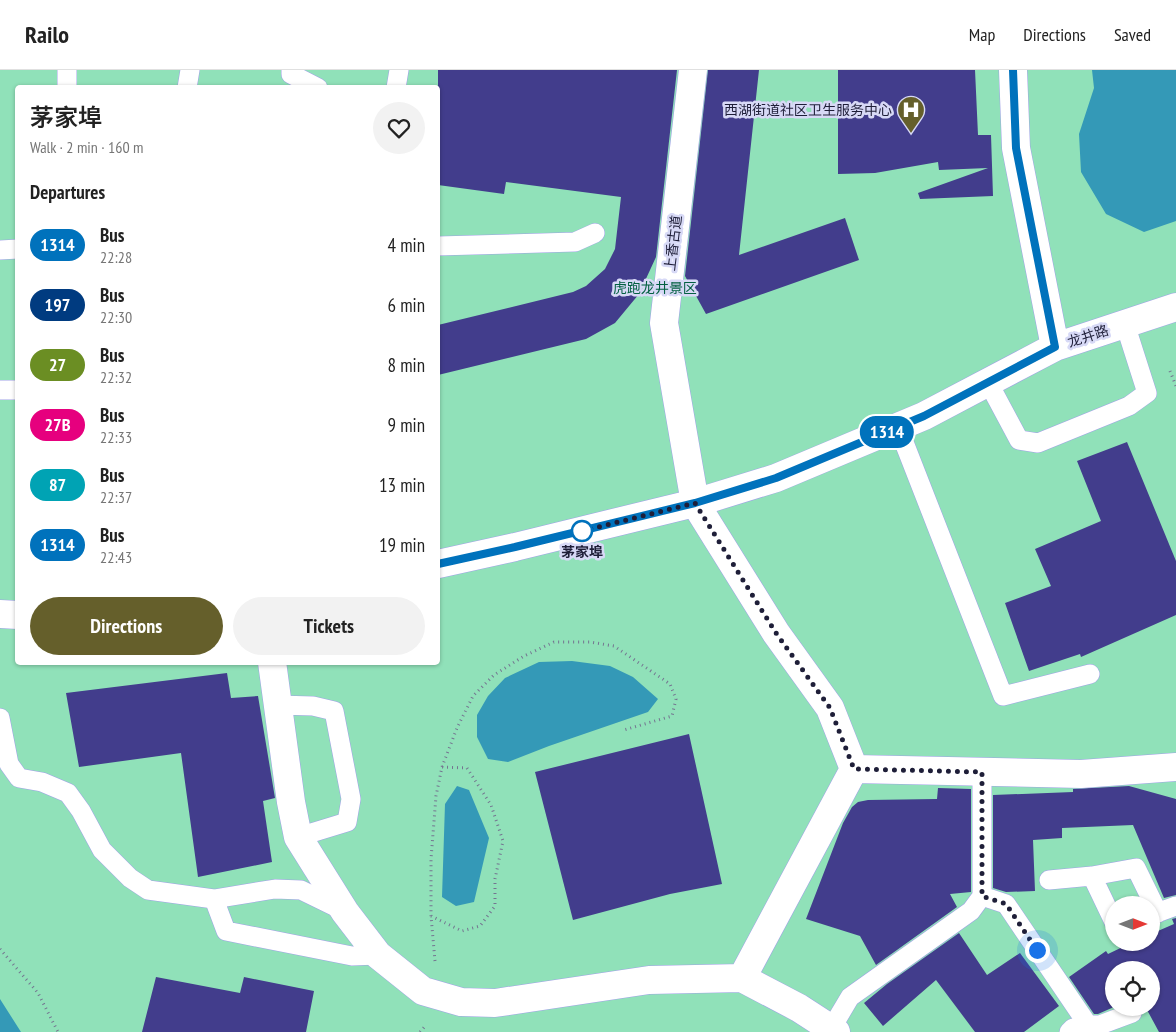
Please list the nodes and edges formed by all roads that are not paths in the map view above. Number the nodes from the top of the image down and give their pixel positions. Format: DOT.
graph roads {
  1 [pos="67,70"];
  2 [pos="190,70"];
  3 [pos="291,70"];
  4 [pos="399,70"];
  5 [pos="694,70"];
  6 [pos="1013,70"];
  7 [pos="67,85"];
  8 [pos="188,85"];
  9 [pos="312,85"];
  10 [pos="396,85"];
  11 [pos="595,233"];
  12 [pos="440,246"];
  13 [pos="15,249"];
  14 [pos="0,250"];
  15 [pos="1176,307"];
  16 [pos="1125,324"];
  17 [pos="1055,347"];
  18 [pos="988,382"];
  19 [pos="0,390"];
  20 [pos="15,390"];
  21 [pos="898,427"];
  22 [pos="695,503"];
  23 [pos="440,564"];
  24 [pos="0,614"];
  25 [pos="15,614"];
  26 [pos="272,665"];
  27 [pos="1090,674"];
  28 [pos="277,705"];
  29 [pos="0,718"];
  30 [pos="1176,768"];
  31 [pos="854,769"];
  32 [pos="982,772"];
  33 [pos="298,836"];
  34 [pos="1092,876"];
  35 [pos="1049,880"];
  36 [pos="982,896"];
  37 [pos="1147,896"];
  38 [pos="214,899"];
  39 [pos="1105,903"];
  40 [pos="1176,906"];
  41 [pos="345,912"];
  42 [pos="1160,912"];
  43 [pos="378,955"];
  44 [pos="742,978"];
  45 [pos="1123,1016"];
  46 [pos="1090,1029"];
  47 [pos="834,1030"];
  48 [pos="1069,1032"];
  1 -- 7 [label="lane"];
  2 -- 8 [label="lane"];
  3 -- 9 [label="lane"];
  4 -- 10 [label="lane"];
  5 -- 22 [label="street, 上香古道"];
  6 -- 17 [label="street"];
  11 -- 12 [label="lane"];
  13 -- 14 [label="lane"];
  15 -- 16 [label="street, 龙井路"];
  16 -- 17 [label="street, 龙井路"];
  16 -- 18 [label="lane"];
  17 -- 18 [label="street, 龙井路"];
  18 -- 21 [label="street, 龙井路"];
  19 -- 20 [label="lane"];
  21 -- 22 [label="street, 龙井路"];
  21 -- 27 [label="lane"];
  22 -- 23 [label="street, 龙井路"];
  22 -- 31 [label="street"];
  24 -- 25 [label="street"];
  26 -- 28 [label="street"];
  28 -- 33 [label="street"];
  28 -- 33 [label="lane"];
  29 -- 38 [label="lane"];
  30 -- 32 [label="street"];
  31 -- 32 [label="street"];
  31 -- 44 [label="street"];
  32 -- 36 [label="lane"];
  33 -- 41 [label="street"];
  34 -- 35 [label="lane"];
  34 -- 37 [label="lane"];
  34 -- 39 [label="lane"];
  36 -- 46 [label="lane"];
  36 -- 47 [label="lane"];
  38 -- 41 [label="lane"];
  38 -- 43 [label="lane"];
  40 -- 42 [label="lane"];
  41 -- 43 [label="street"];
  43 -- 44 [label="street"];
  44 -- 47 [label="street"];
  45 -- 46 [label="lane"];
  46 -- 48 [label="lane"];
}
